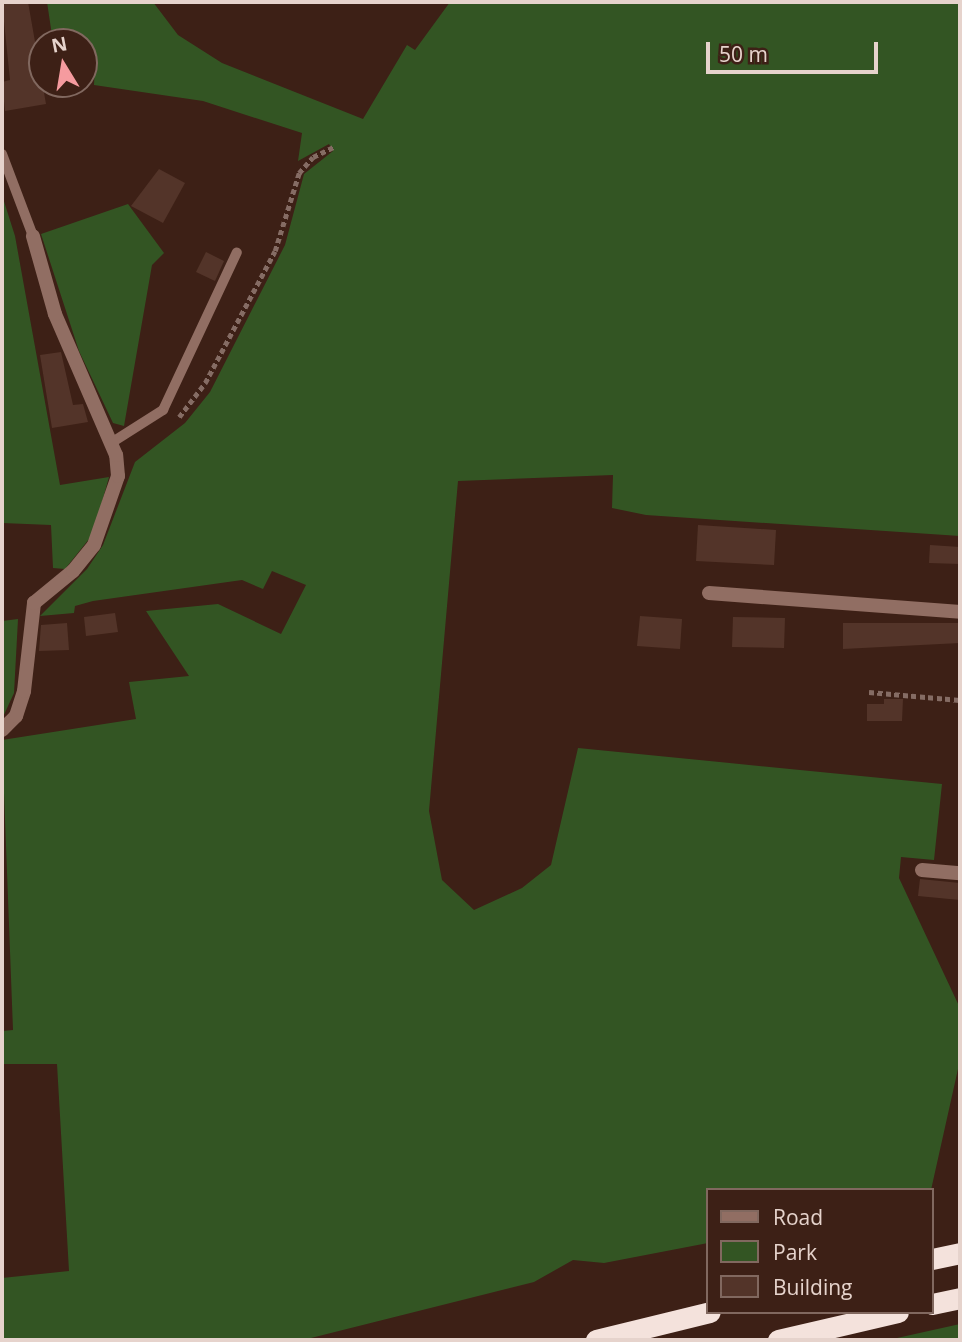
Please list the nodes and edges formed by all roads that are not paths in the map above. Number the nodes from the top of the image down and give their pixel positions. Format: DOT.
graph roads {
  1 [pos="2,153"];
  2 [pos="33,236"];
  3 [pos="237,252"];
  4 [pos="111,443"];
  5 [pos="709,593"];
  6 [pos="960,612"];
  7 [pos="2,730"];
  8 [pos="922,870"];
  9 [pos="960,873"];
  10 [pos="960,1252"];
  11 [pos="934,1258"];
  12 [pos="960,1298"];
  13 [pos="934,1304"];
  14 [pos="706,1313"];
  15 [pos="889,1314"];
  16 [pos="596,1340"];
  17 [pos="778,1340"];
  1 -- 2 [label="lane"];
  2 -- 4 [label="street"];
  3 -- 4 [label="lane"];
  4 -- 7 [label="street"];
  5 -- 6 [label="street"];
  8 -- 9 [label="street"];
  10 -- 11 [label="highway"];
  12 -- 13 [label="highway"];
  14 -- 16 [label="highway"];
  15 -- 17 [label="highway"];
}
